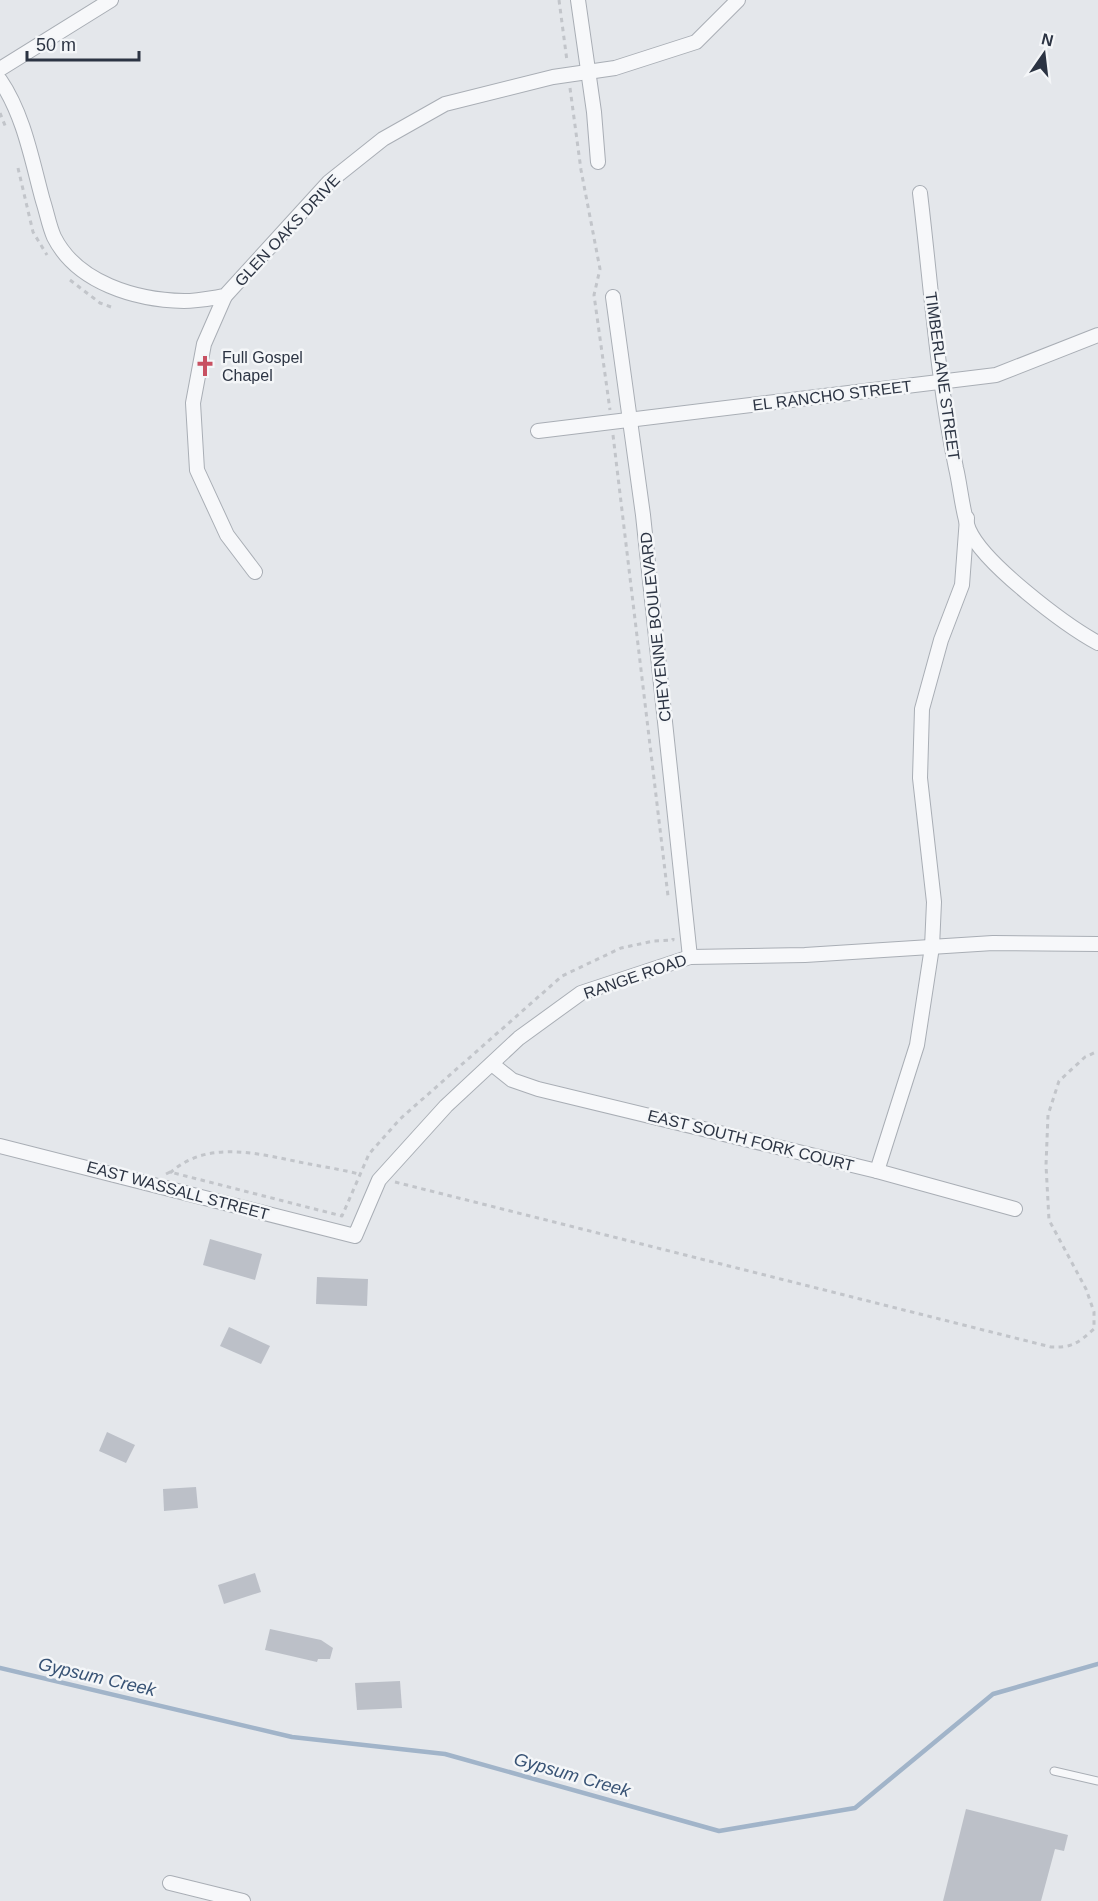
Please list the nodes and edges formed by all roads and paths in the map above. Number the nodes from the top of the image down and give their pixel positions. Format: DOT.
graph roads {
  1 [pos="111,0"];
  2 [pos="560,0"];
  3 [pos="578,0"];
  4 [pos="738,0"];
  5 [pos="0,69"];
  6 [pos="588,72"];
  7 [pos="569,75"];
  8 [pos="0,80"];
  9 [pos="598,162"];
  10 [pos="920,193"];
  11 [pos="225,296"];
  12 [pos="614,297"];
  13 [pos="1098,334"];
  14 [pos="942,382"];
  15 [pos="631,419"];
  16 [pos="611,421"];
  17 [pos="538,430"];
  18 [pos="967,518"];
  19 [pos="255,572"];
  20 [pos="1098,643"];
  21 [pos="669,906"];
  22 [pos="672,929"];
  23 [pos="1098,944"];
  24 [pos="932,947"];
  25 [pos="690,957"];
  26 [pos="1098,1051"];
  27 [pos="492,1064"];
  28 [pos="0,1146"];
  29 [pos="878,1171"];
  30 [pos="170,1172"];
  31 [pos="360,1174"];
  32 [pos="380,1180"];
  33 [pos="167,1187"];
  34 [pos="1015,1209"];
  35 [pos="355,1236"];
  36 [pos="1054,1771"];
  37 [pos="1098,1781"];
  38 [pos="170,1883"];
  39 [pos="243,1901"];
  1 -- 5 [label="street"];
  2 -- 7 [label="path"];
  3 -- 6 [label="street"];
  4 -- 6 [label="street, GLEN OAKS DRIVE"];
  6 -- 7 [label="street, GLEN OAKS DRIVE"];
  6 -- 9 [label="street"];
  7 -- 11 [label="street, GLEN OAKS DRIVE"];
  7 -- 16 [label="path"];
  8 -- 11 [label="street, GLEN OAKS DRIVE"];
  10 -- 14 [label="street, TIMBERLANE STREET"];
  11 -- 19 [label="street"];
  12 -- 15 [label="street, CHEYENNE BOULEVARD"];
  13 -- 14 [label="street, EL RANCHO STREET"];
  14 -- 15 [label="street, EL RANCHO STREET"];
  14 -- 18 [label="street, TIMBERLANE STREET"];
  15 -- 16 [label="street, EL RANCHO STREET"];
  15 -- 25 [label="street, CHEYENNE BOULEVARD"];
  16 -- 17 [label="street, EL RANCHO STREET"];
  16 -- 21 [label="path"];
  18 -- 20 [label="street, TIMBERLANE STREET"];
  18 -- 24 [label="street"];
  22 -- 31 [label="path"];
  23 -- 24 [label="street, RANGE ROAD"];
  24 -- 25 [label="street, RANGE ROAD"];
  24 -- 29 [label="street"];
  25 -- 27 [label="street, RANGE ROAD"];
  26 -- 32 [label="path"];
  27 -- 29 [label="street, EAST SOUTH FORK COURT"];
  27 -- 32 [label="street, RANGE ROAD"];
  28 -- 33 [label="street, EAST WASSALL STREET"];
  29 -- 34 [label="street, EAST SOUTH FORK COURT"];
  30 -- 31 [label="path"];
  30 -- 31 [label="path"];
  30 -- 33 [label="path"];
  31 -- 32 [label="path"];
  32 -- 35 [label="street, RANGE ROAD"];
  33 -- 35 [label="street, EAST WASSALL STREET"];
  36 -- 37 [label="lane"];
  38 -- 39 [label="street"];
}
